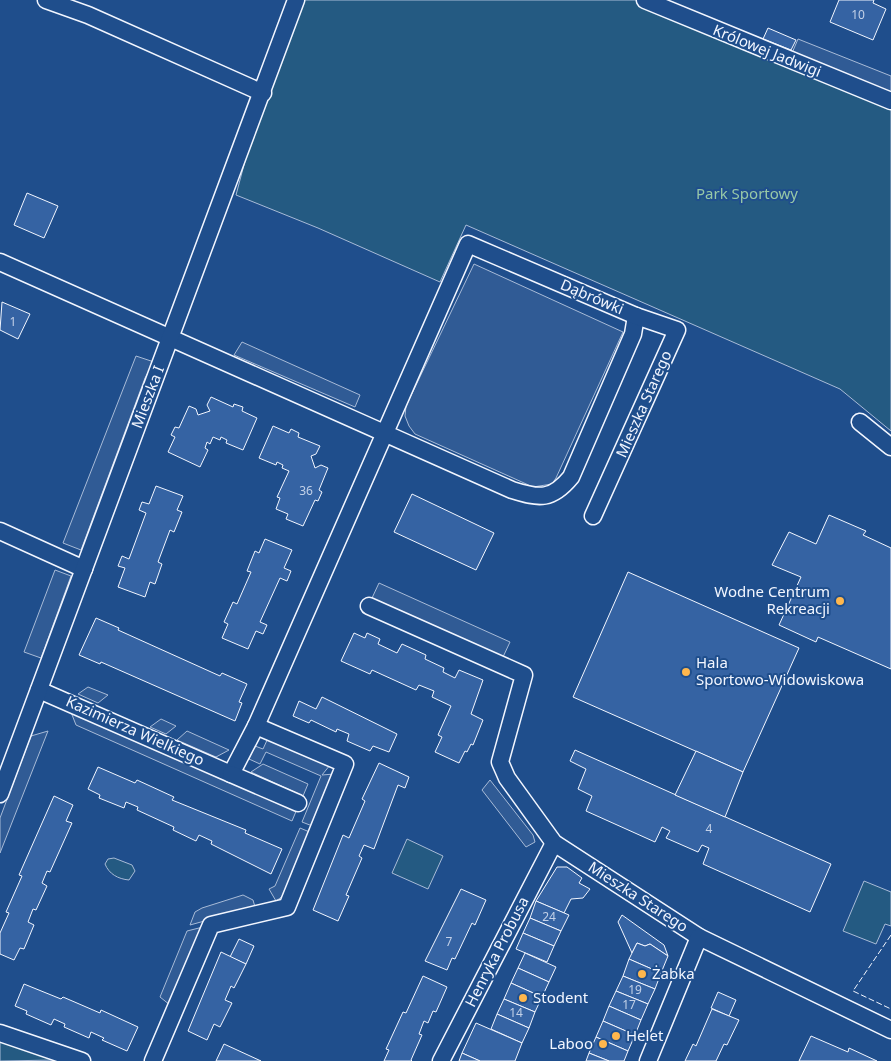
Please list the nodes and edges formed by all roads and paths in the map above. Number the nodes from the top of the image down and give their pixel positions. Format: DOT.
graph roads {
  1 [pos="46,0"];
  2 [pos="296,0"];
  3 [pos="645,0"];
  4 [pos="263,93"];
  5 [pos="891,101"];
  6 [pos="0,262"];
  7 [pos="636,316"];
  8 [pos="172,337"];
  9 [pos="860,422"];
  10 [pos="384,431"];
  11 [pos="891,447"];
  12 [pos="593,516"];
  13 [pos="0,531"];
  14 [pos="84,568"];
  15 [pos="370,606"];
  16 [pos="39,690"];
  17 [pos="256,726"];
  18 [pos="231,774"];
  19 [pos="0,794"];
  20 [pos="298,803"];
  21 [pos="554,843"];
  22 [pos="699,937"];
  23 [pos="891,1030"];
  24 [pos="0,1033"];
  25 [pos="82,1061"];
  26 [pos="153,1061"];
  27 [pos="441,1061"];
  28 [pos="648,1061"];
  1 -- 4 [label="street"];
  2 -- 4 [label="street, Mieszka I"];
  3 -- 5 [label="street, Królowej Jadwigi"];
  4 -- 8 [label="street, Mieszka I"];
  6 -- 8 [label="street, Dąbrówki"];
  7 -- 10 [label="street, Dąbrówki"];
  7 -- 10 [label="street, Dąbrówki"];
  7 -- 12 [label="street, Mieszka Starego"];
  8 -- 10 [label="street, Dąbrówki"];
  8 -- 14 [label="street, Mieszka I"];
  9 -- 11 [label="street"];
  10 -- 17 [label="street"];
  13 -- 14 [label="street"];
  14 -- 16 [label="street, Mieszka I"];
  15 -- 21 [label="street, Mieszka Starego"];
  16 -- 18 [label="street, Kazimierza Wielkiego"];
  16 -- 19 [label="street, Mieszka I"];
  17 -- 18 [label="street"];
  17 -- 26 [label="street"];
  18 -- 20 [label="street, Kazimierza Wielkiego"];
  21 -- 22 [label="street, Mieszka Starego"];
  21 -- 27 [label="street, Henryka Probusa"];
  22 -- 23 [label="street, Mieszka Starego"];
  22 -- 28 [label="street"];
  24 -- 25 [label="street"];
}
